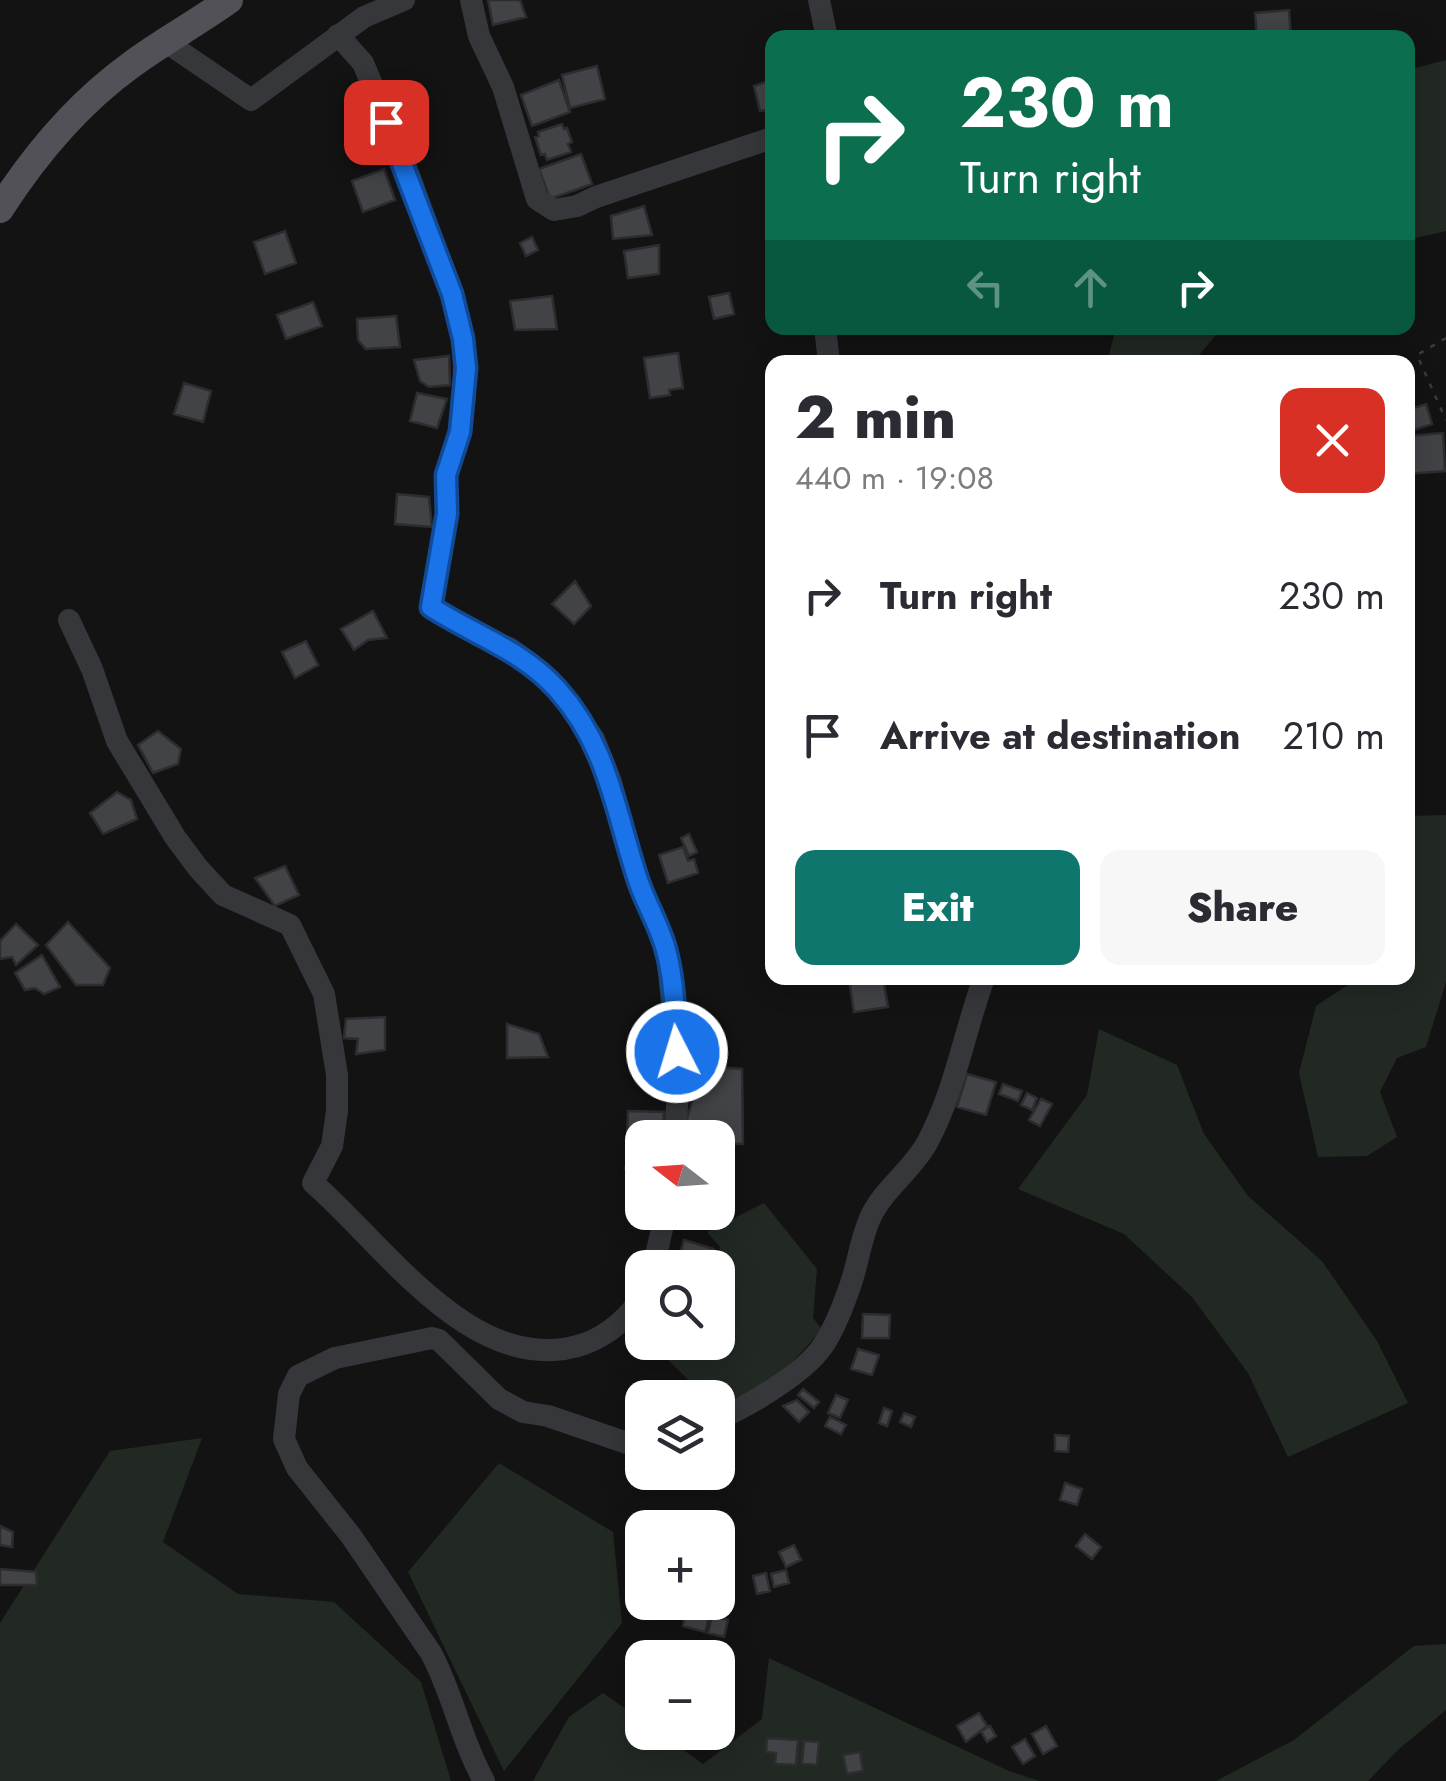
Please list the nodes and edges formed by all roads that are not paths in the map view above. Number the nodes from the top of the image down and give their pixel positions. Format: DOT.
graph roads {
  1 [pos="229,0"];
  2 [pos="404,0"];
  3 [pos="471,0"];
  4 [pos="819,0"];
  5 [pos="825,30"];
  6 [pos="338,36"];
  7 [pos="166,42"];
  8 [pos="765,140"];
  9 [pos="0,209"];
  10 [pos="69,620"];
  11 [pos="982,985"];
  12 [pos="675,1120"];
  13 [pos="625,1317"];
  14 [pos="735,1411"];
  15 [pos="625,1442"];
  16 [pos="484,1781"];
  1 -- 7 [label="main road"];
  2 -- 6 [label="street"];
  3 -- 8 [label="street"];
  4 -- 5 [label="street"];
  6 -- 7 [label="street"];
  6 -- 12 [label="street"];
  7 -- 9 [label="main road"];
  10 -- 13 [label="street"];
  11 -- 14 [label="street"];
  15 -- 16 [label="street"];
}
